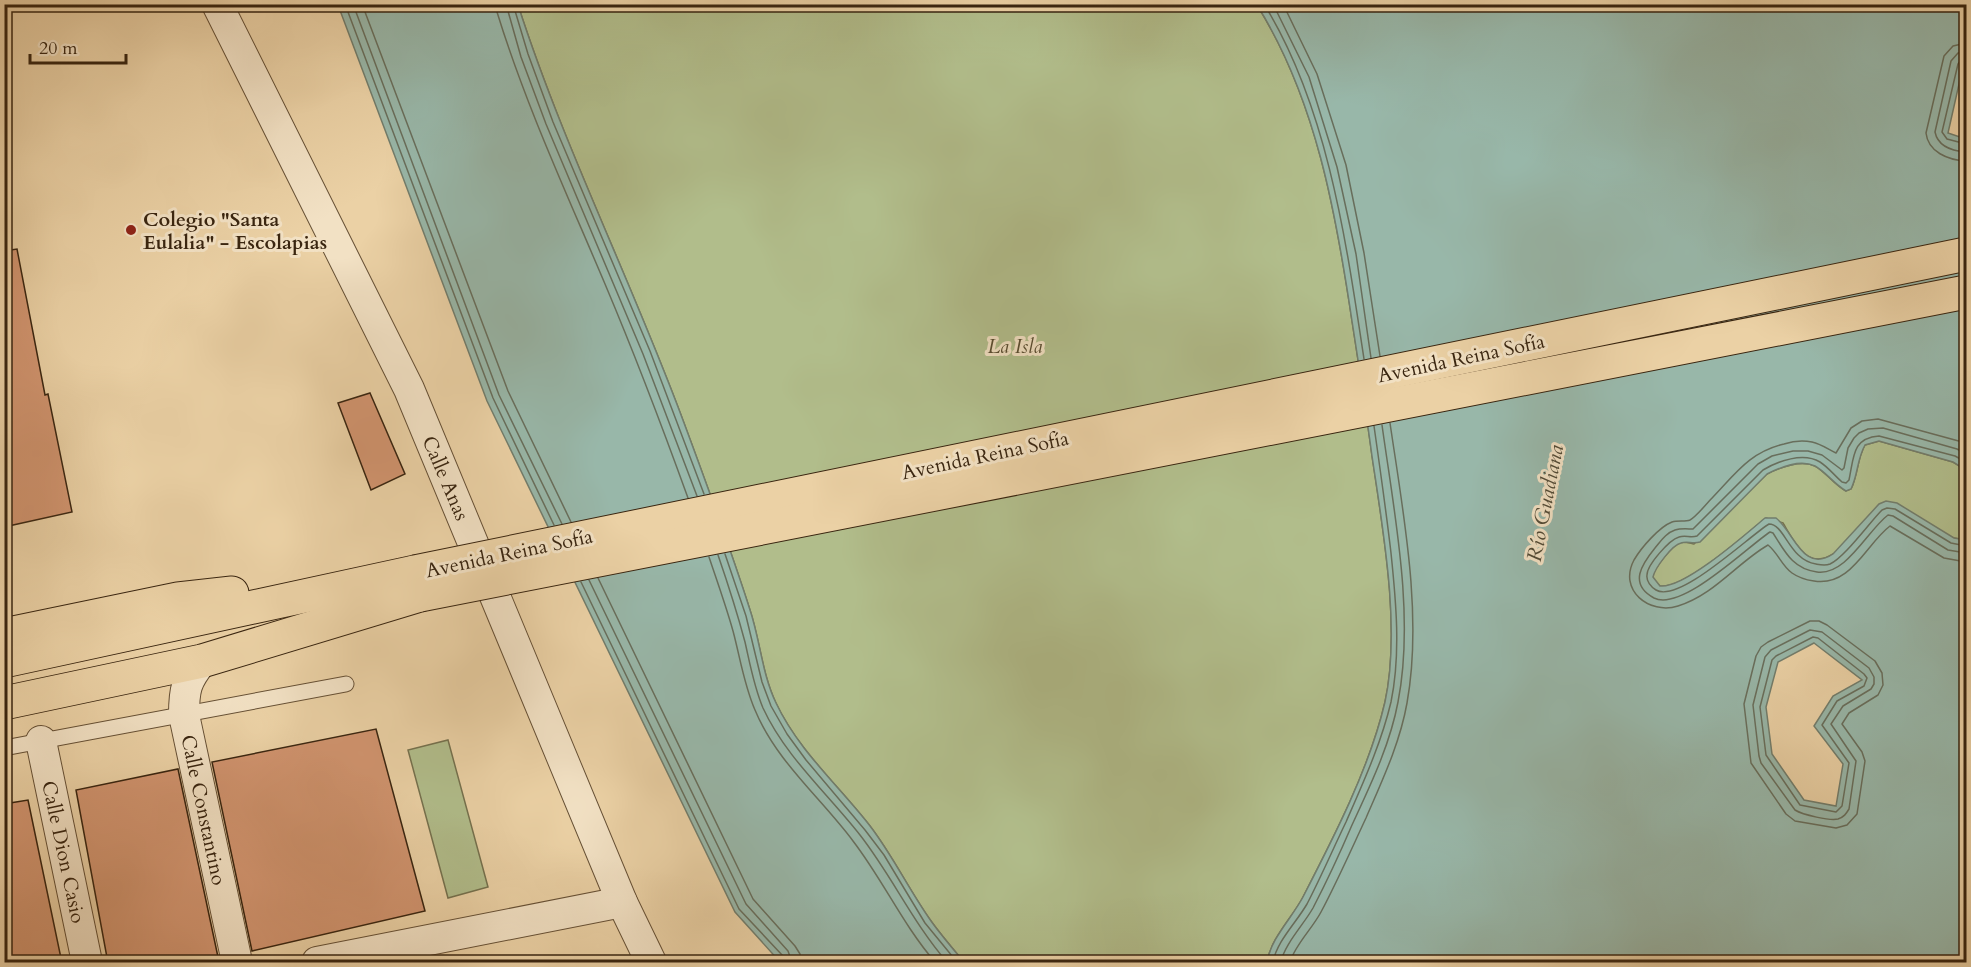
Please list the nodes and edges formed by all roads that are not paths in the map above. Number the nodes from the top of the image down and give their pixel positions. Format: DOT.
graph roads {
  1 [pos="217,4"];
  2 [pos="1966,254"];
  3 [pos="1966,292"];
  4 [pos="418,584"];
  5 [pos="4,635"];
  6 [pos="4,661"];
  7 [pos="202,661"];
  8 [pos="4,682"];
  9 [pos="346,684"];
  10 [pos="4,703"];
  11 [pos="184,715"];
  12 [pos="41,741"];
  13 [pos="4,748"];
  14 [pos="622,902"];
  15 [pos="442,950"];
  16 [pos="87,963"];
  17 [pos="237,963"];
  18 [pos="317,963"];
  19 [pos="651,963"];
  1 -- 14 [label="street, Calle Anas"];
  2 -- 4 [label="highway, Avenida Reina Sofía, bridge"];
  3 -- 4 [label="highway, Avenida Reina Sofía, bridge"];
  4 -- 5 [label="highway"];
  4 -- 6 [label="highway, Avenida Reina Sofía"];
  4 -- 7 [label="highway"];
  4 -- 8 [label="highway, Avenida Reina Sofía"];
  7 -- 10 [label="highway"];
  7 -- 11 [label="street, Calle Constantino"];
  9 -- 11 [label="lane"];
  11 -- 12 [label="lane"];
  11 -- 17 [label="street, Calle Constantino"];
  12 -- 13 [label="lane"];
  12 -- 16 [label="street, Calle Dion Casio"];
  14 -- 15 [label="street"];
  14 -- 19 [label="street, Calle Anas"];
  15 -- 18 [label="street"];
}
